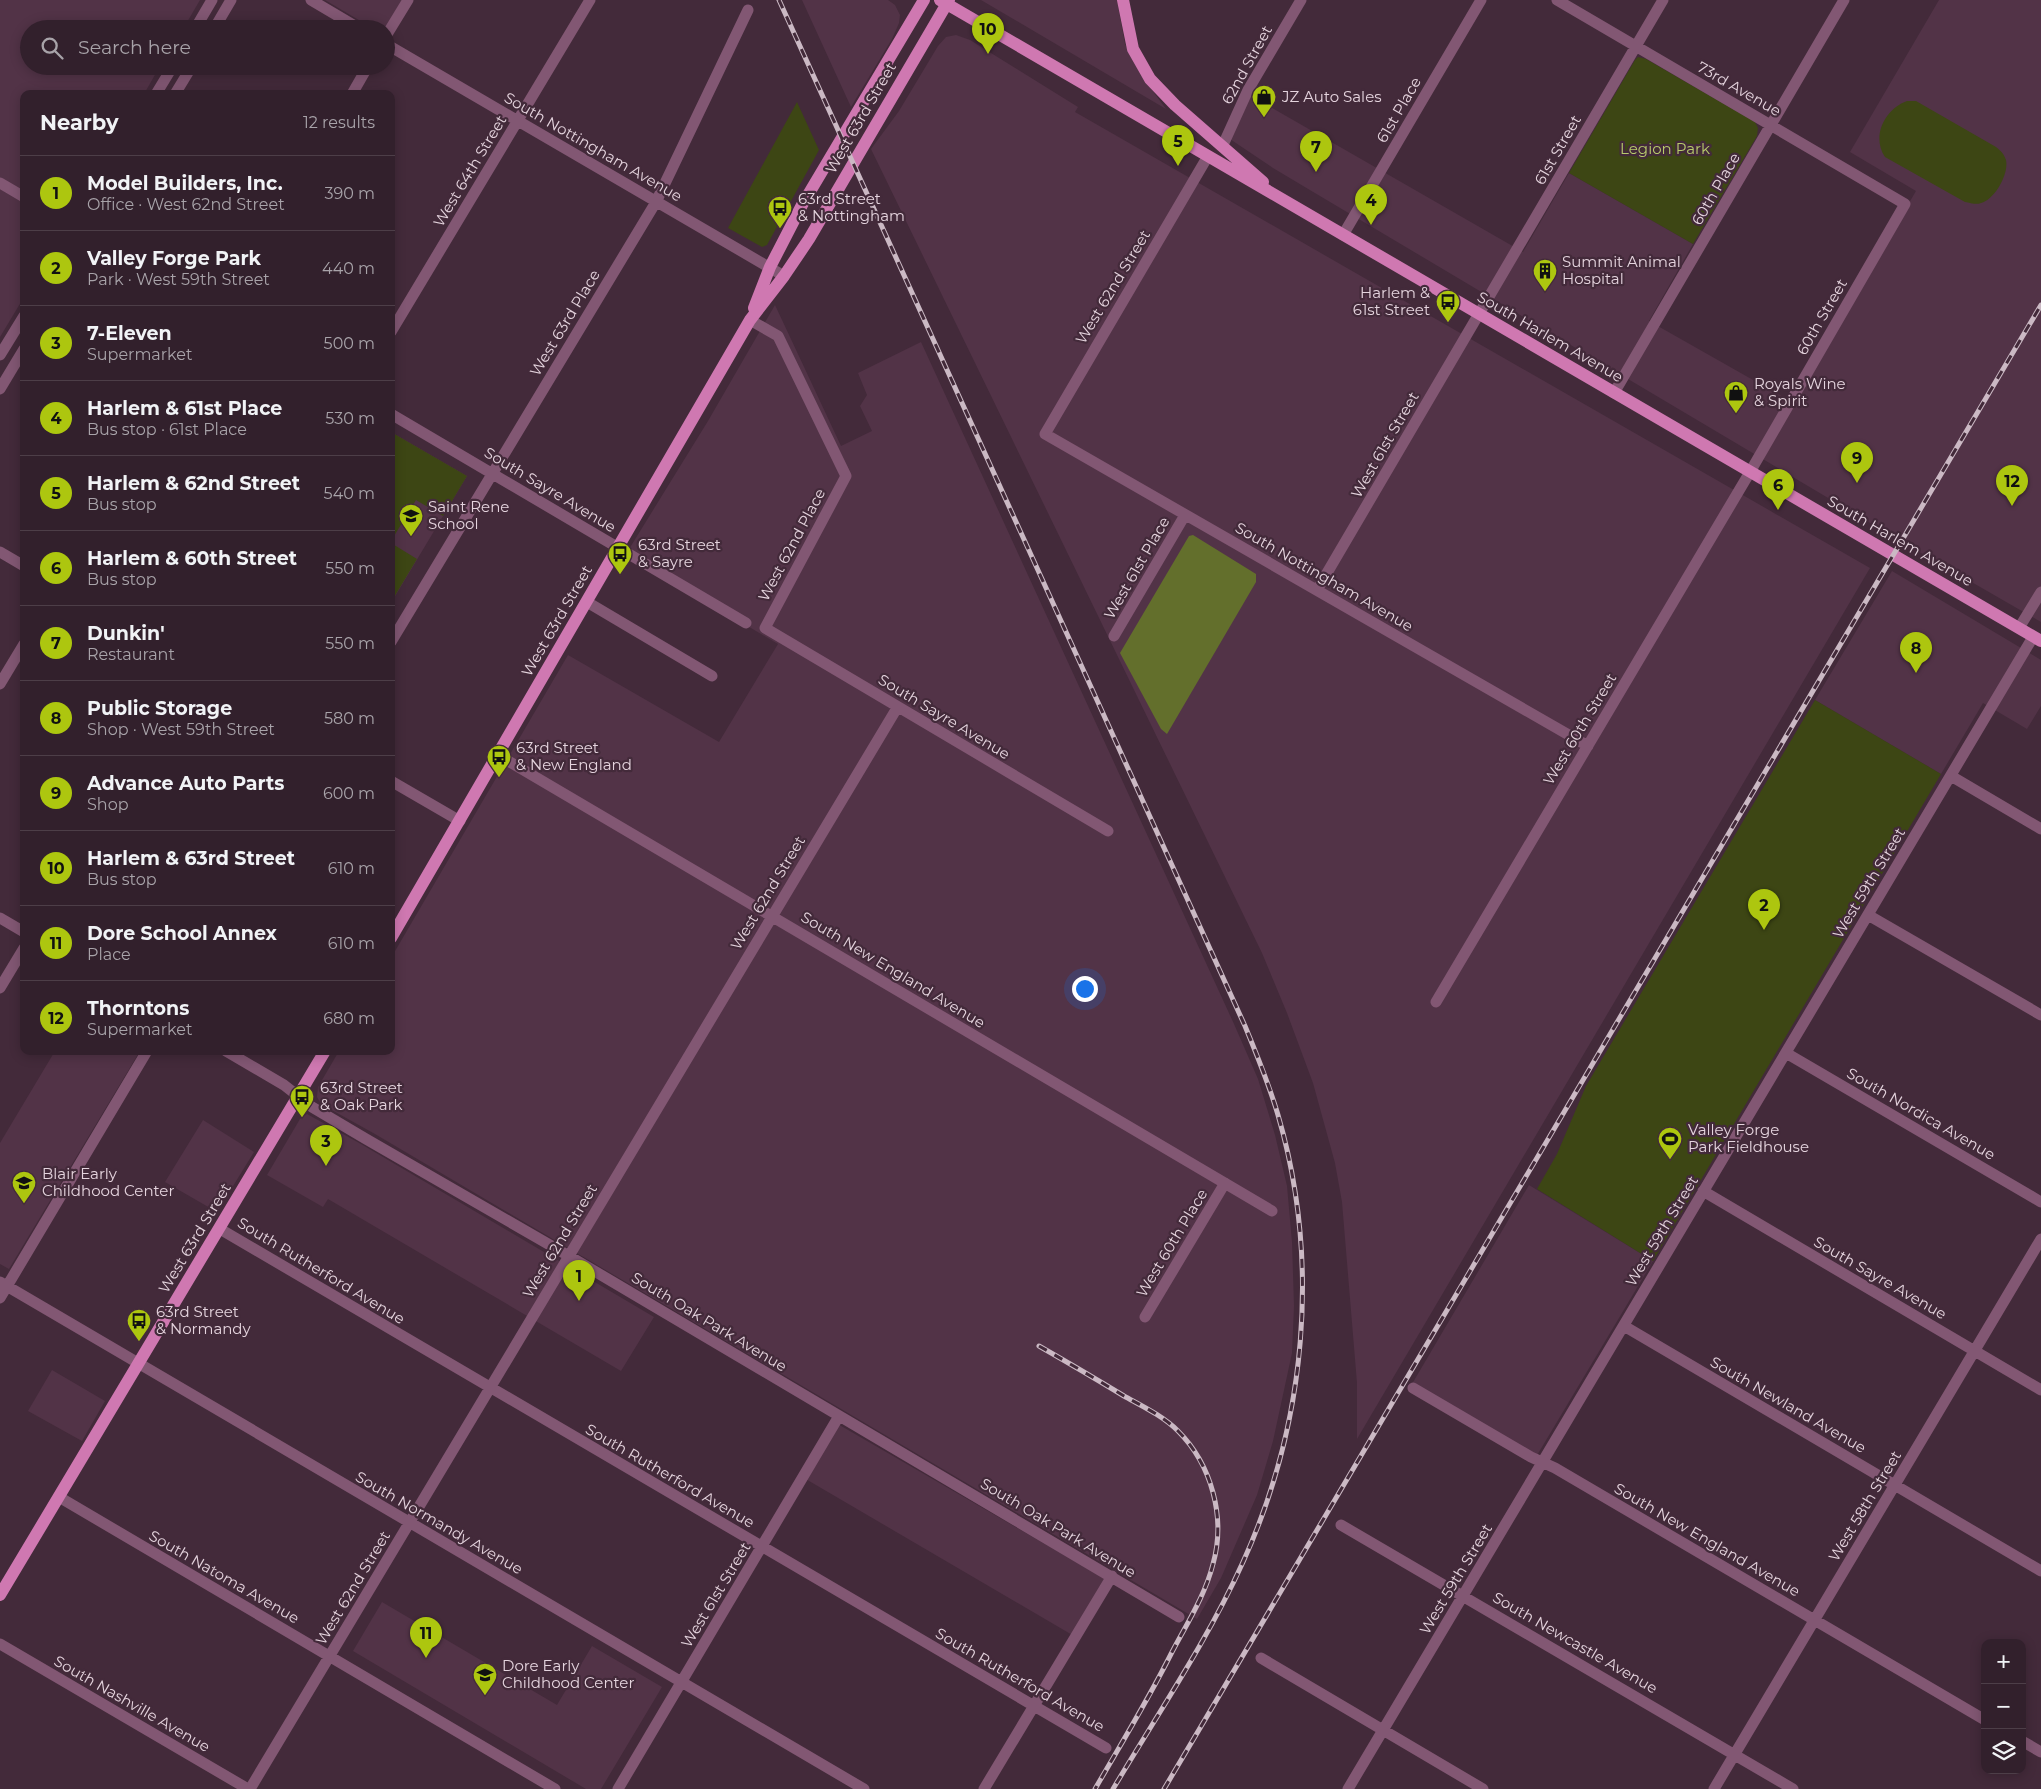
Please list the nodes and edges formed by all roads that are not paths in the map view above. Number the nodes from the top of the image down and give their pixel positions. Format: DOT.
graph roads {
  1 [pos="212,0"];
  2 [pos="231,0"];
  3 [pos="311,0"];
  4 [pos="408,0"];
  5 [pos="590,0"];
  6 [pos="924,0"];
  7 [pos="1123,0"];
  8 [pos="1301,0"];
  9 [pos="1481,0"];
  10 [pos="1557,0"];
  11 [pos="1663,0"];
  12 [pos="1844,0"];
  13 [pos="945,1"];
  14 [pos="748,10"];
  15 [pos="200,20"];
  16 [pos="219,20"];
  17 [pos="345,20"];
  18 [pos="395,21"];
  19 [pos="1636,46"];
  20 [pos="395,49"];
  21 [pos="167,75"];
  22 [pos="187,75"];
  23 [pos="363,75"];
  24 [pos="158,90"];
  25 [pos="177,90"];
  26 [pos="354,90"];
  27 [pos="518,120"];
  28 [pos="1771,125"];
  29 [pos="1222,145"];
  30 [pos="1208,156"];
  31 [pos="0,183"];
  32 [pos="20,195"];
  33 [pos="1284,200"];
  34 [pos="656,202"];
  35 [pos="1905,204"];
  36 [pos="1343,235"];
  37 [pos="770,267"];
  38 [pos="784,276"];
  39 [pos="1478,314"];
  40 [pos="750,320"];
  41 [pos="20,322"];
  42 [pos="395,325"];
  43 [pos="0,355"];
  44 [pos="20,356"];
  45 [pos="0,389"];
  46 [pos="1614,393"];
  47 [pos="395,416"];
  48 [pos="1045,434"];
  49 [pos="1750,472"];
  50 [pos="492,473"];
  51 [pos="1185,515"];
  52 [pos="619,548"];
  53 [pos="0,552"];
  54 [pos="20,564"];
  55 [pos="1317,590"];
  56 [pos="2041,592"];
  57 [pos="587,602"];
  58 [pos="746,623"];
  59 [pos="765,628"];
  60 [pos="2019,628"];
  61 [pos="395,635"];
  62 [pos="1114,636"];
  63 [pos="2037,639"];
  64 [pos="20,651"];
  65 [pos="712,676"];
  66 [pos="0,684"];
  67 [pos="897,708"];
  68 [pos="1588,746"];
  69 [pos="498,755"];
  70 [pos="1950,776"];
  71 [pos="395,784"];
  72 [pos="460,820"];
  73 [pos="2041,829"];
  74 [pos="1108,832"];
  75 [pos="1868,915"];
  76 [pos="772,916"];
  77 [pos="0,918"];
  78 [pos="20,930"];
  79 [pos="395,931"];
  80 [pos="20,955"];
  81 [pos="0,988"];
  82 [pos="1436,1002"];
  83 [pos="2041,1015"];
  84 [pos="1786,1052"];
  85 [pos="145,1055"];
  86 [pos="233,1055"];
  87 [pos="324,1055"];
  88 [pos="299,1097"];
  89 [pos="1225,1183"];
  90 [pos="1703,1191"];
  91 [pos="2041,1202"];
  92 [pos="1272,1211"];
  93 [pos="220,1229"];
  94 [pos="2041,1239"];
  95 [pos="569,1256"];
  96 [pos="4,1284"];
  97 [pos="0,1298"];
  98 [pos="1145,1317"];
  99 [pos="1624,1326"];
  100 [pos="1974,1351"];
  101 [pos="139,1363"];
  102 [pos="490,1388"];
  103 [pos="1413,1388"];
  104 [pos="2041,1390"];
  105 [pos="839,1416"];
  106 [pos="1542,1462"];
  107 [pos="1894,1485"];
  108 [pos="59,1497"];
  109 [pos="409,1522"];
  110 [pos="1340,1525"];
  111 [pos="762,1546"];
  112 [pos="2041,1571"];
  113 [pos="1112,1576"];
  114 [pos="0,1596"];
  115 [pos="1463,1596"];
  116 [pos="1179,1617"];
  117 [pos="1814,1620"];
  118 [pos="0,1644"];
  119 [pos="330,1656"];
  120 [pos="1261,1658"];
  121 [pos="681,1682"];
  122 [pos="1034,1706"];
  123 [pos="1981,1718"];
  124 [pos="1383,1730"];
  125 [pos="2026,1744"];
  126 [pos="1106,1748"];
  127 [pos="2041,1752"];
  128 [pos="1734,1754"];
  129 [pos="249,1789"];
  130 [pos="555,1789"];
  131 [pos="618,1789"];
  132 [pos="864,1789"];
  133 [pos="984,1789"];
  134 [pos="1348,1789"];
  135 [pos="1483,1789"];
  136 [pos="1714,1789"];
  137 [pos="1794,1789"];
  1 -- 15 [label="street"];
  2 -- 16 [label="street"];
  3 -- 17 [label="street"];
  4 -- 18 [label="street"];
  5 -- 27 [label="street, West 64th Street"];
  6 -- 37 [label="main road, West 63rd Street"];
  7 -- 29 [label="main road"];
  8 -- 29 [label="street, 62nd Street"];
  9 -- 36 [label="street, 61st Place"];
  10 -- 19 [label="street, 73rd Avenue"];
  11 -- 19 [label="street, 61st Street"];
  12 -- 28 [label="street, 60th Place"];
  13 -- 30 [label="main road, South Harlem Avenue"];
  13 -- 38 [label="main road, West 63rd Street"];
  14 -- 34 [label="street, West 63rd Place"];
  19 -- 28 [label="street, 73rd Avenue"];
  19 -- 39 [label="street, 61st Street"];
  20 -- 27 [label="street, South Nottingham Avenue"];
  21 -- 24 [label="street"];
  22 -- 25 [label="street"];
  23 -- 26 [label="street"];
  27 -- 34 [label="street, South Nottingham Avenue"];
  27 -- 42 [label="street, West 64th Street"];
  28 -- 35 [label="street, 73rd Avenue"];
  28 -- 46 [label="street, 60th Place"];
  29 -- 33 [label="main road"];
  30 -- 33 [label="main road, South Harlem Avenue"];
  30 -- 48 [label="street, West 62nd Street"];
  31 -- 32 [label="street"];
  33 -- 36 [label="main road, South Harlem Avenue"];
  34 -- 37 [label="street, South Nottingham Avenue"];
  34 -- 50 [label="street, West 63rd Place"];
  35 -- 49 [label="street, 60th Street"];
  36 -- 39 [label="main road, South Harlem Avenue"];
  37 -- 38 [label="street, South Nottingham Avenue"];
  37 -- 40 [label="main road, West 63rd Street"];
  38 -- 40 [label="main road, West 63rd Street"];
  39 -- 46 [label="main road, South Harlem Avenue"];
  39 -- 55 [label="street, West 61st Street"];
  40 -- 52 [label="main road, West 63rd Street"];
  40 -- 59 [label="street, West 62nd Place"];
  41 -- 43 [label="street"];
  44 -- 45 [label="street"];
  46 -- 49 [label="main road, South Harlem Avenue"];
  47 -- 50 [label="street, South Sayre Avenue"];
  48 -- 51 [label="street, South Nottingham Avenue"];
  49 -- 60 [label="main road, South Harlem Avenue"];
  49 -- 68 [label="street, West 60th Street"];
  50 -- 52 [label="street, South Sayre Avenue"];
  50 -- 61 [label="street, West 63rd Place"];
  51 -- 55 [label="street, South Nottingham Avenue"];
  51 -- 62 [label="street, West 61st Place"];
  52 -- 57 [label="main road, West 63rd Street"];
  52 -- 58 [label="street, South Sayre Avenue"];
  53 -- 54 [label="street"];
  55 -- 68 [label="street, South Nottingham Avenue"];
  56 -- 60 [label="street"];
  57 -- 65 [label="street"];
  57 -- 69 [label="main road, West 63rd Street"];
  59 -- 67 [label="street, South Sayre Avenue"];
  60 -- 63 [label="main road, South Harlem Avenue"];
  63 -- 70 [label="street, West 59th Street"];
  64 -- 66 [label="street"];
  67 -- 74 [label="street, South Sayre Avenue"];
  67 -- 76 [label="street, West 62nd Street"];
  68 -- 82 [label="street, West 60th Street"];
  69 -- 72 [label="main road, West 63rd Street"];
  69 -- 76 [label="street, South New England Avenue"];
  70 -- 73 [label="street"];
  70 -- 75 [label="street, West 59th Street"];
  71 -- 72 [label="street"];
  72 -- 79 [label="main road, West 63rd Street"];
  75 -- 83 [label="street"];
  75 -- 84 [label="street, West 59th Street"];
  76 -- 89 [label="street, South New England Avenue"];
  76 -- 95 [label="street, West 62nd Street"];
  77 -- 78 [label="street"];
  80 -- 81 [label="street"];
  84 -- 90 [label="street, West 59th Street"];
  84 -- 91 [label="street, South Nordica Avenue"];
  85 -- 96 [label="street"];
  86 -- 88 [label="street, South Oak Park Avenue"];
  87 -- 88 [label="main road, West 63rd Street"];
  88 -- 93 [label="main road, West 63rd Street"];
  88 -- 95 [label="street, South Oak Park Avenue"];
  89 -- 92 [label="street, South New England Avenue"];
  89 -- 98 [label="street, West 60th Place"];
  90 -- 99 [label="street, West 59th Street"];
  90 -- 100 [label="street, South Sayre Avenue"];
  93 -- 101 [label="main road, West 63rd Street"];
  93 -- 102 [label="street, South Rutherford Avenue"];
  94 -- 100 [label="street, West 58th Street"];
  95 -- 102 [label="street, West 62nd Street"];
  95 -- 105 [label="street, South Oak Park Avenue"];
  96 -- 97 [label="street"];
  96 -- 101 [label="street, South Normandy Avenue"];
  99 -- 106 [label="street, West 59th Street"];
  99 -- 107 [label="street, South Newland Avenue"];
  100 -- 104 [label="street, South Sayre Avenue"];
  100 -- 107 [label="street, West 58th Street"];
  101 -- 108 [label="main road, West 63rd Street"];
  101 -- 109 [label="street, South Normandy Avenue"];
  102 -- 109 [label="street, West 62nd Street"];
  102 -- 111 [label="street, South Rutherford Avenue"];
  103 -- 106 [label="street, South New England Avenue"];
  105 -- 111 [label="street, West 61st Street"];
  105 -- 113 [label="street, South Oak Park Avenue"];
  106 -- 115 [label="street, West 59th Street"];
  106 -- 117 [label="street, South New England Avenue"];
  107 -- 112 [label="street, South Newland Avenue"];
  107 -- 117 [label="street, West 58th Street"];
  108 -- 114 [label="main road, West 63rd Street"];
  108 -- 119 [label="street, South Natoma Avenue"];
  109 -- 119 [label="street, West 62nd Street"];
  109 -- 121 [label="street, South Normandy Avenue"];
  110 -- 115 [label="street, South Newcastle Avenue"];
  111 -- 121 [label="street, West 61st Street"];
  111 -- 122 [label="street, South Rutherford Avenue"];
  113 -- 116 [label="street, South Oak Park Avenue"];
  113 -- 122 [label="street"];
  115 -- 124 [label="street, West 59th Street"];
  115 -- 128 [label="street, South Newcastle Avenue"];
  117 -- 123 [label="street, South New England Avenue"];
  117 -- 128 [label="street, West 58th Street"];
  118 -- 129 [label="street, South Nashville Avenue"];
  119 -- 129 [label="street, West 62nd Street"];
  119 -- 130 [label="street, South Natoma Avenue"];
  120 -- 124 [label="street"];
  121 -- 131 [label="street, West 61st Street"];
  121 -- 132 [label="street, South Normandy Avenue"];
  122 -- 126 [label="street, South Rutherford Avenue"];
  122 -- 133 [label="street"];
  124 -- 134 [label="street, West 59th Street"];
  124 -- 135 [label="street"];
  125 -- 127 [label="street"];
  128 -- 136 [label="street, West 58th Street"];
  128 -- 137 [label="street, South Newcastle Avenue"];
}
